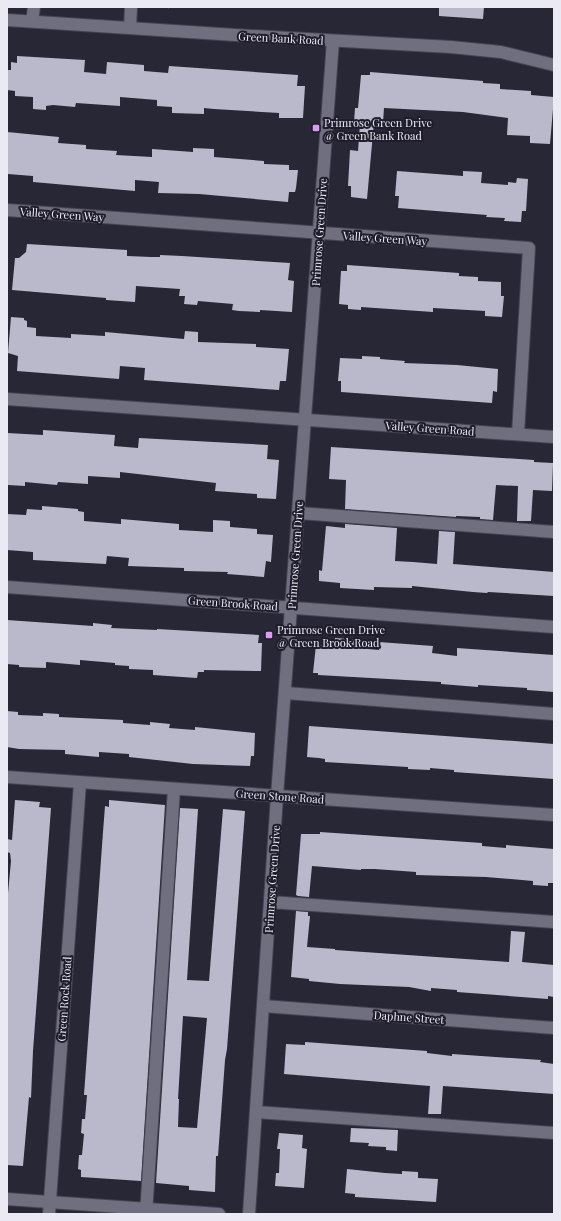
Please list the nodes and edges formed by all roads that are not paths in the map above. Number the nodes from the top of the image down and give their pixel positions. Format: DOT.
graph roads {
  1 [pos="34,7"];
  2 [pos="131,7"];
  3 [pos="7,20"];
  4 [pos="32,21"];
  5 [pos="130,28"];
  6 [pos="332,41"];
  7 [pos="554,65"];
  8 [pos="7,210"];
  9 [pos="319,233"];
  10 [pos="7,399"];
  11 [pos="305,419"];
  12 [pos="518,434"];
  13 [pos="554,437"];
  14 [pos="298,513"];
  15 [pos="554,532"];
  16 [pos="7,587"];
  17 [pos="291,608"];
  18 [pos="554,627"];
  19 [pos="286,693"];
  20 [pos="554,714"];
  21 [pos="7,777"];
  22 [pos="80,783"];
  23 [pos="174,789"];
  24 [pos="277,796"];
  25 [pos="554,815"];
  26 [pos="270,902"];
  27 [pos="554,922"];
  28 [pos="263,1006"];
  29 [pos="554,1028"];
  30 [pos="256,1112"];
  31 [pos="554,1134"];
  32 [pos="7,1199"];
  33 [pos="50,1201"];
  34 [pos="147,1212"];
  35 [pos="49,1214"];
  36 [pos="219,1214"];
  37 [pos="249,1214"];
  1 -- 4 [label="street"];
  2 -- 5 [label="street"];
  3 -- 4 [label="street, Green Bank Road"];
  4 -- 5 [label="street, Green Bank Road"];
  5 -- 6 [label="street, Green Bank Road"];
  6 -- 7 [label="street, Green Bank Road"];
  6 -- 9 [label="street, Primrose Green Drive"];
  8 -- 9 [label="street, Valley Green Way"];
  9 -- 11 [label="street, Primrose Green Drive"];
  9 -- 12 [label="street, Valley Green Way"];
  10 -- 11 [label="street"];
  11 -- 12 [label="street, Valley Green Road"];
  11 -- 14 [label="street, Primrose Green Drive"];
  12 -- 13 [label="street, Valley Green Road"];
  14 -- 15 [label="street"];
  14 -- 17 [label="street, Primrose Green Drive"];
  16 -- 17 [label="street, Green Brook Road"];
  17 -- 18 [label="street, Green Brook Road"];
  17 -- 19 [label="street, Primrose Green Drive"];
  19 -- 20 [label="street"];
  19 -- 24 [label="street, Primrose Green Drive"];
  21 -- 22 [label="street, Green Stone Road"];
  22 -- 23 [label="street, Green Stone Road"];
  22 -- 33 [label="street, Green Rock Road"];
  23 -- 24 [label="street, Green Stone Road"];
  23 -- 34 [label="street"];
  24 -- 25 [label="street, Green Stone Road"];
  24 -- 26 [label="street, Primrose Green Drive"];
  26 -- 27 [label="street"];
  26 -- 28 [label="street, Primrose Green Drive"];
  28 -- 29 [label="street, Daphne Street"];
  28 -- 30 [label="street, Primrose Green Drive"];
  30 -- 31 [label="street"];
  30 -- 37 [label="street, Primrose Green Drive"];
  32 -- 33 [label="street"];
  33 -- 34 [label="street"];
  33 -- 35 [label="street, Green Rock Road"];
  34 -- 36 [label="street"];
}
